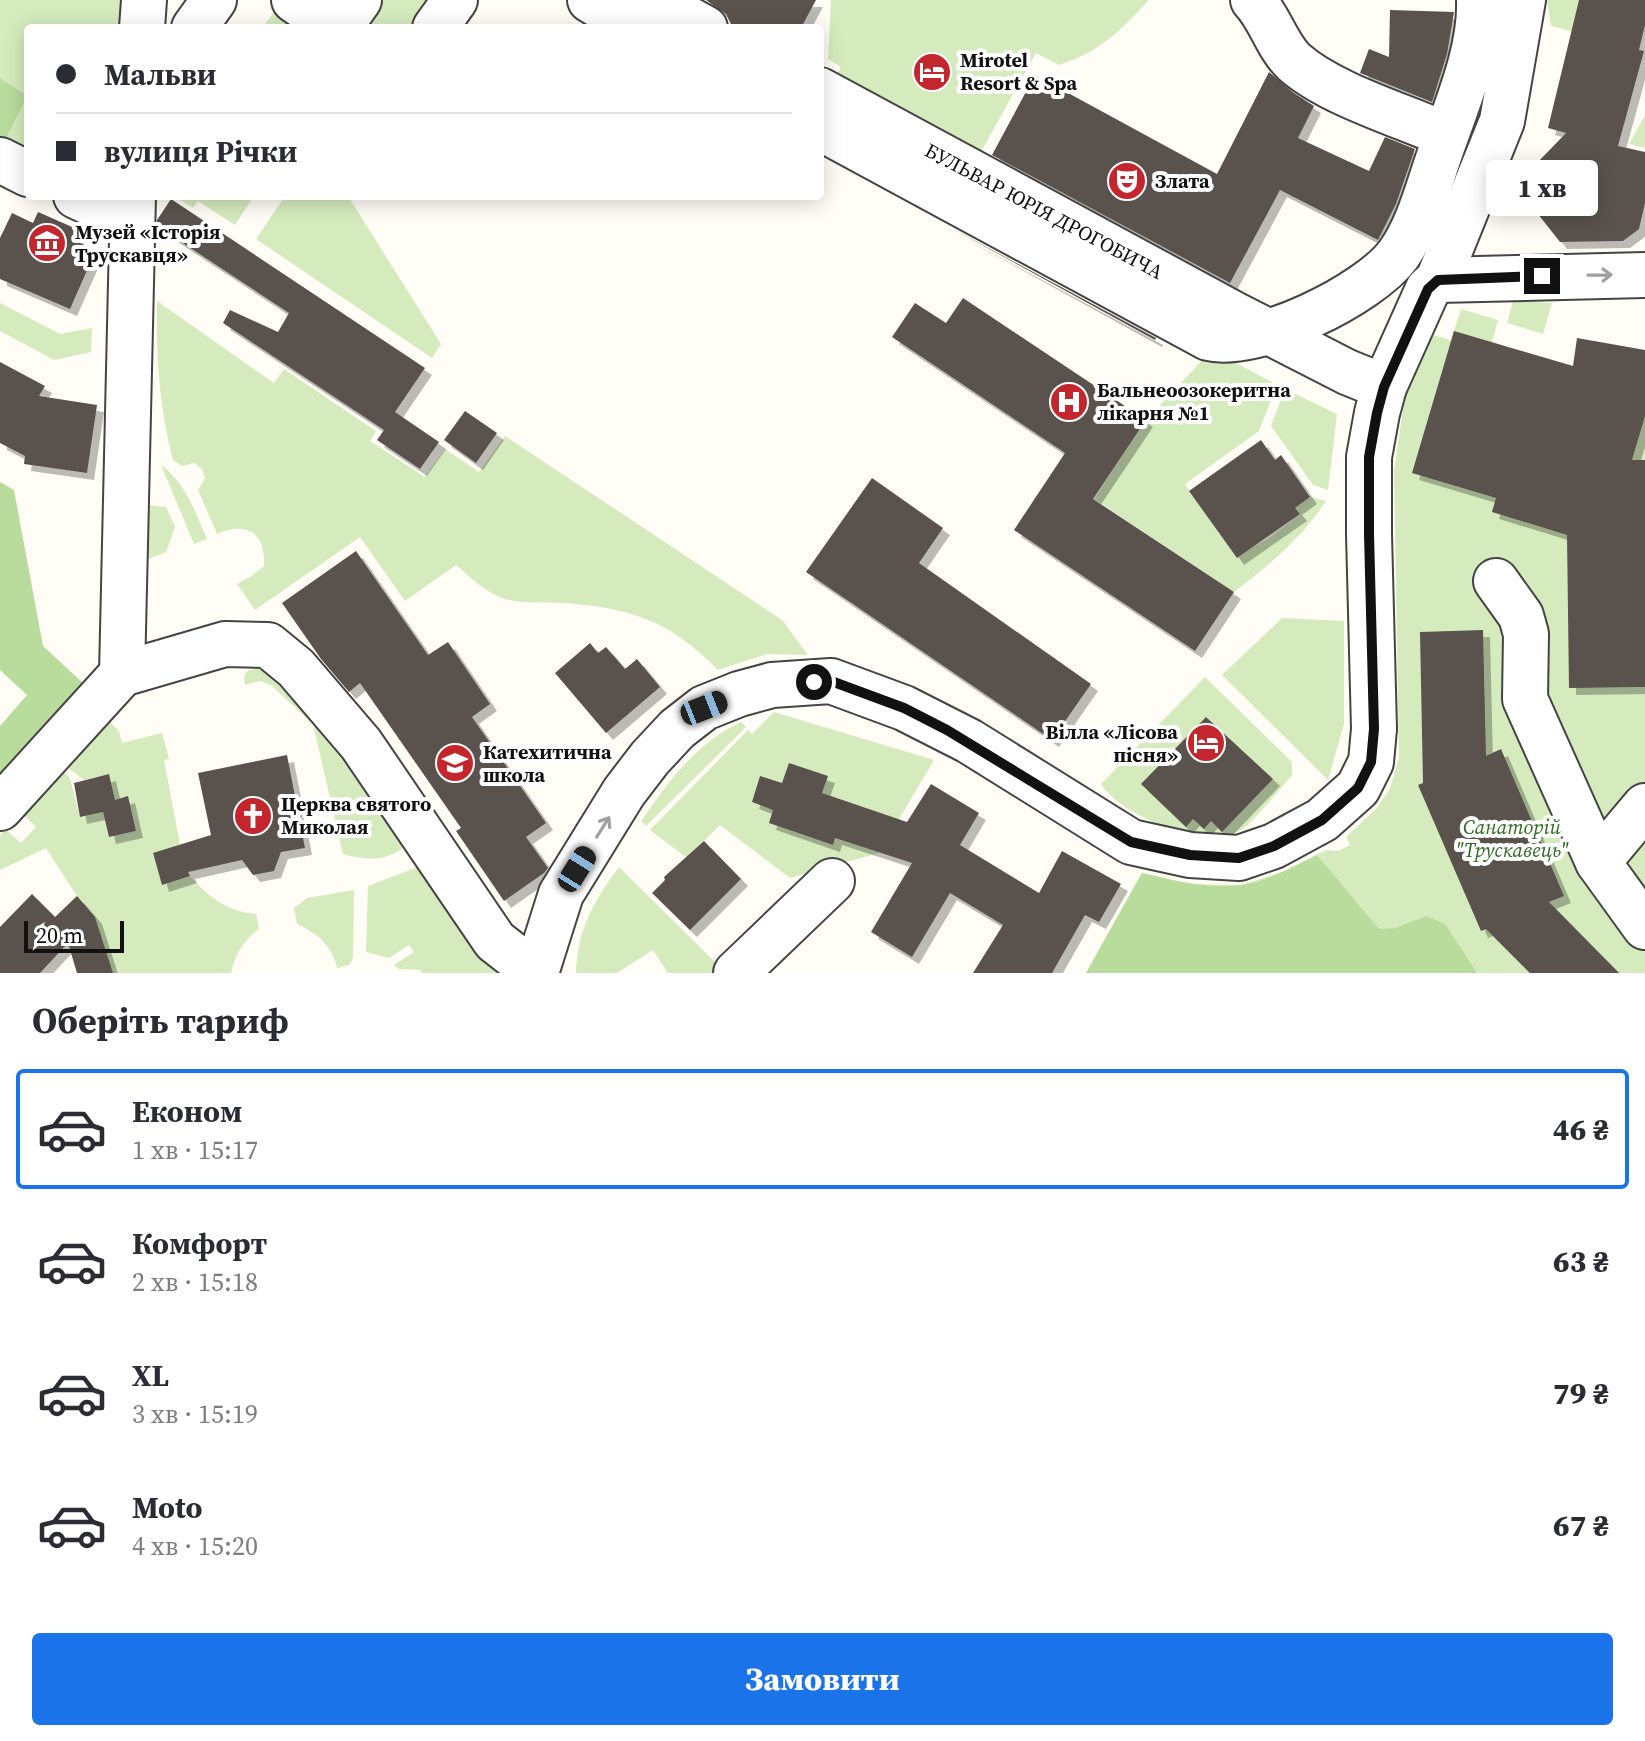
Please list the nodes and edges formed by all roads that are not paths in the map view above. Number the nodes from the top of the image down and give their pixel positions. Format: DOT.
graph roads {
  1 [pos="144,0"];
  2 [pos="216,0"];
  3 [pos="294,0"];
  4 [pos="359,0"];
  5 [pos="455,0"];
  6 [pos="590,0"];
  7 [pos="653,0"];
  8 [pos="1253,0"];
  9 [pos="1479,0"];
  10 [pos="1523,0"];
  11 [pos="142,24"];
  12 [pos="197,24"];
  13 [pos="217,24"];
  14 [pos="331,24"];
  15 [pos="340,24"];
  16 [pos="438,24"];
  17 [pos="629,24"];
  18 [pos="698,24"];
  19 [pos="824,92"];
  20 [pos="824,130"];
  21 [pos="1446,135"];
  22 [pos="0,160"];
  23 [pos="24,172"];
  24 [pos="93,200"];
  25 [pos="132,209"];
  26 [pos="1645,275"];
  27 [pos="1438,280"];
  28 [pos="1268,332"];
  29 [pos="1384,387"];
  30 [pos="1496,581"];
  31 [pos="122,674"];
  32 [pos="1645,806"];
  33 [pos="0,808"];
  34 [pos="1598,862"];
  35 [pos="832,881"];
  36 [pos="1645,927"];
  37 [pos="536,973"];
  38 [pos="736,973"];
  1 -- 11 [label="street"];
  2 -- 12 [label="street"];
  2 -- 13 [label="street"];
  3 -- 14 [label="street"];
  4 -- 15 [label="street"];
  5 -- 16 [label="street"];
  6 -- 17 [label="street"];
  7 -- 18 [label="street"];
  8 -- 21 [label="street"];
  9 -- 21 [label="street"];
  10 -- 27 [label="street"];
  19 -- 28 [label="street, БУЛЬВАР ЮРІЯ ДРОГОБИЧА"];
  20 -- 28 [label="street, БУЛЬВАР ЮРІЯ ДРОГОБИЧА"];
  21 -- 28 [label="street"];
  22 -- 23 [label="street"];
  24 -- 25 [label="street"];
  25 -- 31 [label="street"];
  27 -- 26 [label="street, one-way"];
  27 -- 29 [label="street"];
  28 -- 29 [label="street, БУЛЬВАР ЮРІЯ ДРОГОБИЧА"];
  37 -- 29 [label="street, one-way"];
  30 -- 34 [label="street"];
  31 -- 33 [label="street"];
  31 -- 37 [label="street"];
  32 -- 34 [label="street"];
  34 -- 36 [label="street"];
  35 -- 38 [label="street"];
}
